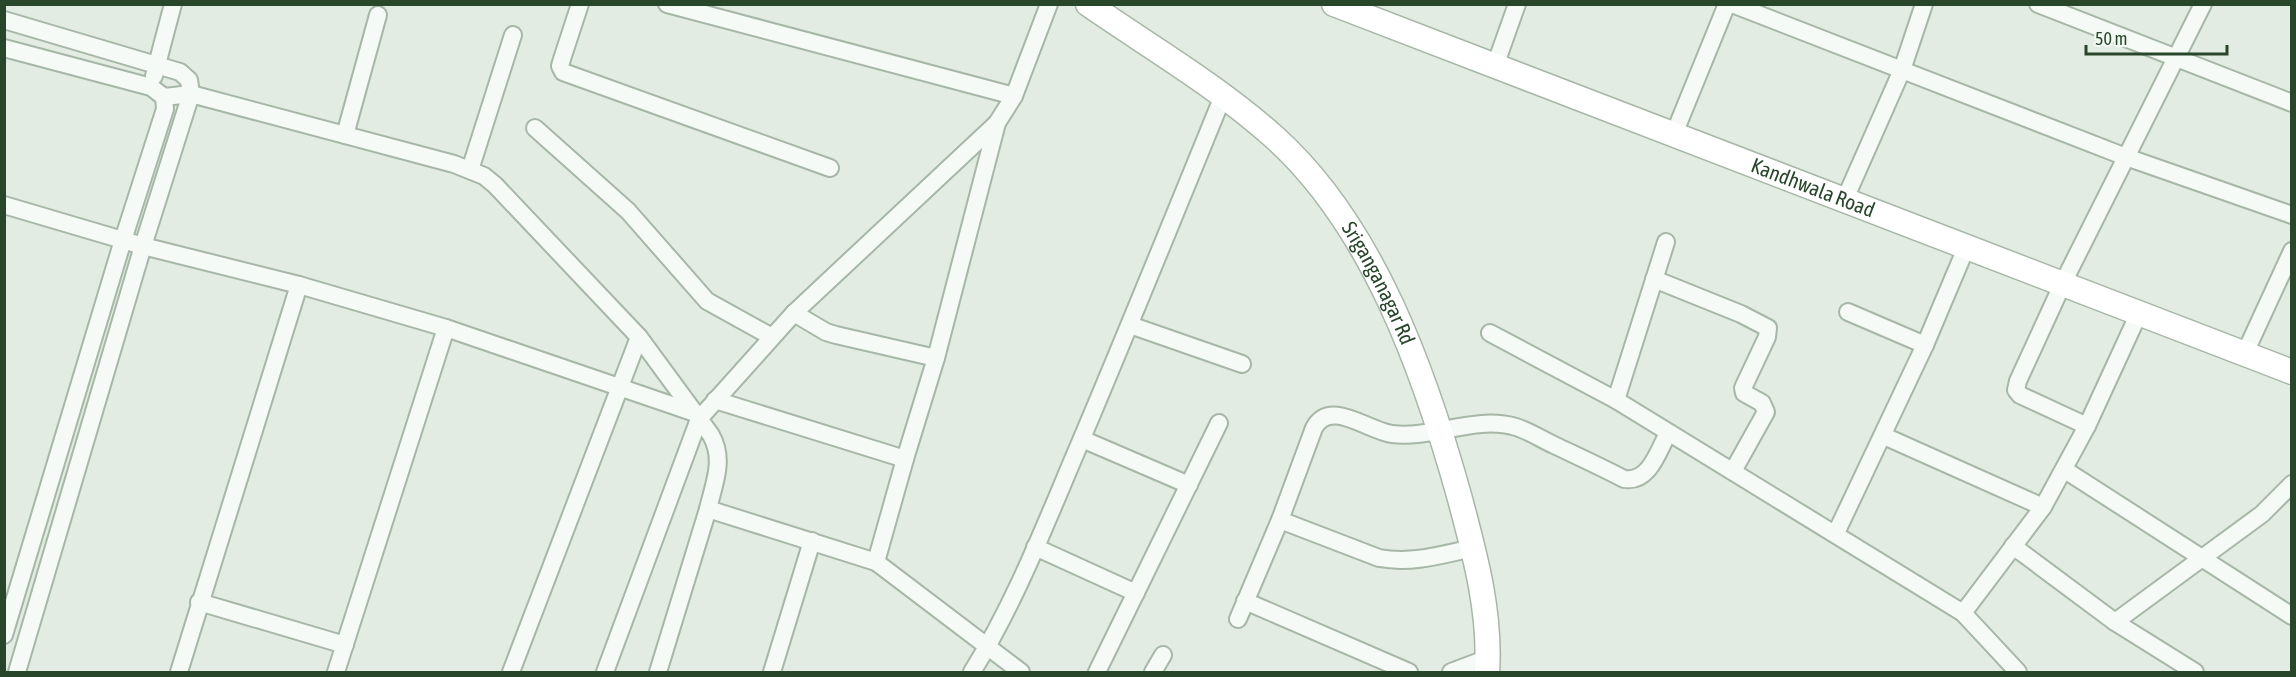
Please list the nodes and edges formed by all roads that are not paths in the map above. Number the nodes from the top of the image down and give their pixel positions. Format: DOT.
graph roads {
  1 [pos="173,4"];
  2 [pos="580,4"];
  3 [pos="667,4"];
  4 [pos="1049,4"];
  5 [pos="1088,4"];
  6 [pos="1334,4"];
  7 [pos="1517,4"];
  8 [pos="1726,4"];
  9 [pos="1732,4"];
  10 [pos="1924,4"];
  11 [pos="2038,4"];
  12 [pos="2203,4"];
  13 [pos="2058,8"];
  14 [pos="378,15"];
  15 [pos="4,20"];
  16 [pos="30,27"];
  17 [pos="513,35"];
  18 [pos="4,48"];
  19 [pos="21,52"];
  20 [pos="2174,59"];
  21 [pos="156,65"];
  22 [pos="1495,66"];
  23 [pos="1902,70"];
  24 [pos="157,92"];
  25 [pos="191,94"];
  26 [pos="1014,96"];
  27 [pos="1223,96"];
  28 [pos="2292,103"];
  29 [pos="997,123"];
  30 [pos="534,128"];
  31 [pos="1674,134"];
  32 [pos="345,135"];
  33 [pos="2126,157"];
  34 [pos="830,168"];
  35 [pos="470,170"];
  36 [pos="1845,199"];
  37 [pos="4,205"];
  38 [pos="2292,215"];
  39 [pos="123,240"];
  40 [pos="1666,242"];
  41 [pos="143,246"];
  42 [pos="1966,248"];
  43 [pos="2292,251"];
  44 [pos="1654,279"];
  45 [pos="2062,283"];
  46 [pos="299,285"];
  47 [pos="1848,312"];
  48 [pos="794,313"];
  49 [pos="2139,313"];
  50 [pos="1130,325"];
  51 [pos="446,328"];
  52 [pos="1490,333"];
  53 [pos="639,337"];
  54 [pos="772,337"];
  55 [pos="1925,345"];
  56 [pos="2245,353"];
  57 [pos="936,358"];
  58 [pos="1242,364"];
  59 [pos="2292,372"];
  60 [pos="618,389"];
  61 [pos="715,400"];
  62 [pos="1616,400"];
  63 [pos="697,416"];
  64 [pos="1219,423"];
  65 [pos="2087,426"];
  66 [pos="1441,430"];
  67 [pos="1668,433"];
  68 [pos="1884,436"];
  69 [pos="1082,439"];
  70 [pos="905,459"];
  71 [pos="2065,470"];
  72 [pos="1732,471"];
  73 [pos="2292,484"];
  74 [pos="1189,485"];
  75 [pos="2043,507"];
  76 [pos="708,509"];
  77 [pos="1280,520"];
  78 [pos="1836,533"];
  79 [pos="812,541"];
  80 [pos="2013,546"];
  81 [pos="1035,548"];
  82 [pos="1473,548"];
  83 [pos="2203,557"];
  84 [pos="876,562"];
  85 [pos="21,580"];
  86 [pos="43,585"];
  87 [pos="1136,593"];
  88 [pos="199,602"];
  89 [pos="1245,602"];
  90 [pos="1963,613"];
  91 [pos="2292,615"];
  92 [pos="1238,619"];
  93 [pos="2115,622"];
  94 [pos="4,635"];
  95 [pos="345,645"];
  96 [pos="988,646"];
  97 [pos="1163,656"];
  98 [pos="1488,665"];
  99 [pos="17,672"];
  100 [pos="179,672"];
  101 [pos="336,672"];
  102 [pos="511,672"];
  103 [pos="604,672"];
  104 [pos="658,672"];
  105 [pos="772,672"];
  106 [pos="972,672"];
  107 [pos="1021,672"];
  108 [pos="1097,672"];
  109 [pos="1153,672"];
  110 [pos="1409,672"];
  111 [pos="1451,672"];
  112 [pos="2018,672"];
  113 [pos="2196,672"];
  1 -- 21 [label="street"];
  2 -- 34 [label="street"];
  3 -- 26 [label="street"];
  4 -- 26 [label="street"];
  5 -- 27 [label="street, Sriganganagar Rd"];
  6 -- 22 [label="street, Kandhwala Road"];
  7 -- 22 [label="street"];
  8 -- 31 [label="street"];
  9 -- 23 [label="street"];
  10 -- 23 [label="street"];
  11 -- 13 [label="street"];
  12 -- 20 [label="street"];
  13 -- 20 [label="street"];
  14 -- 32 [label="street"];
  15 -- 16 [label="street"];
  16 -- 19 [label="street"];
  16 -- 21 [label="street"];
  17 -- 35 [label="street"];
  18 -- 19 [label="street"];
  19 -- 24 [label="street"];
  20 -- 28 [label="street"];
  20 -- 33 [label="street"];
  21 -- 24 [label="street"];
  21 -- 25 [label="street"];
  22 -- 31 [label="street, Kandhwala Road"];
  23 -- 33 [label="street"];
  23 -- 36 [label="street"];
  24 -- 25 [label="street"];
  24 -- 39 [label="street"];
  25 -- 32 [label="street"];
  25 -- 41 [label="street"];
  26 -- 29 [label="street"];
  27 -- 50 [label="street"];
  27 -- 66 [label="street, Sriganganagar Rd"];
  29 -- 48 [label="street"];
  29 -- 57 [label="street"];
  30 -- 54 [label="street"];
  31 -- 36 [label="street, Kandhwala Road"];
  32 -- 35 [label="street"];
  33 -- 38 [label="street"];
  33 -- 45 [label="street"];
  35 -- 53 [label="street"];
  36 -- 42 [label="street, Kandhwala Road"];
  37 -- 39 [label="street"];
  39 -- 41 [label="street"];
  39 -- 85 [label="street"];
  40 -- 44 [label="street"];
  41 -- 46 [label="street"];
  41 -- 86 [label="street"];
  42 -- 45 [label="street, Kandhwala Road"];
  42 -- 55 [label="street"];
  43 -- 56 [label="street"];
  44 -- 62 [label="street"];
  44 -- 72 [label="street"];
  45 -- 49 [label="street, Kandhwala Road"];
  45 -- 65 [label="street"];
  46 -- 51 [label="street"];
  46 -- 88 [label="street"];
  47 -- 55 [label="street"];
  48 -- 54 [label="street"];
  48 -- 57 [label="street"];
  49 -- 56 [label="street, Kandhwala Road"];
  49 -- 65 [label="street"];
  50 -- 58 [label="street"];
  50 -- 69 [label="street"];
  51 -- 60 [label="street"];
  51 -- 95 [label="street"];
  52 -- 62 [label="street"];
  53 -- 60 [label="street"];
  53 -- 63 [label="street"];
  54 -- 61 [label="street"];
  55 -- 68 [label="street"];
  56 -- 59 [label="street, Kandhwala Road"];
  57 -- 70 [label="street"];
  60 -- 63 [label="street"];
  60 -- 102 [label="street"];
  61 -- 63 [label="street"];
  61 -- 70 [label="street"];
  62 -- 67 [label="street"];
  63 -- 76 [label="street"];
  63 -- 103 [label="street"];
  64 -- 74 [label="street"];
  65 -- 71 [label="street"];
  66 -- 67 [label="street"];
  66 -- 77 [label="street"];
  66 -- 82 [label="street, Sriganganagar Rd"];
  67 -- 72 [label="street"];
  68 -- 75 [label="street"];
  68 -- 78 [label="street"];
  69 -- 74 [label="street"];
  69 -- 81 [label="street"];
  70 -- 84 [label="street"];
  71 -- 75 [label="street"];
  71 -- 83 [label="street"];
  72 -- 78 [label="street"];
  73 -- 83 [label="street"];
  74 -- 87 [label="street"];
  75 -- 80 [label="street"];
  76 -- 79 [label="street"];
  76 -- 104 [label="street"];
  77 -- 82 [label="street"];
  77 -- 89 [label="street"];
  78 -- 90 [label="street"];
  79 -- 84 [label="street"];
  79 -- 105 [label="street"];
  80 -- 90 [label="street"];
  80 -- 93 [label="street"];
  81 -- 87 [label="street"];
  81 -- 96 [label="street"];
  82 -- 98 [label="street, Sriganganagar Rd"];
  83 -- 91 [label="street"];
  83 -- 93 [label="street"];
  84 -- 96 [label="street"];
  85 -- 86 [label="street"];
  85 -- 94 [label="street"];
  86 -- 99 [label="street"];
  87 -- 108 [label="street"];
  88 -- 95 [label="street"];
  88 -- 100 [label="street"];
  89 -- 92 [label="street"];
  89 -- 110 [label="street"];
  90 -- 112 [label="street"];
  93 -- 113 [label="street"];
  95 -- 101 [label="street"];
  96 -- 106 [label="street"];
  96 -- 107 [label="street"];
  97 -- 109 [label="street"];
  98 -- 111 [label="street"];
}
